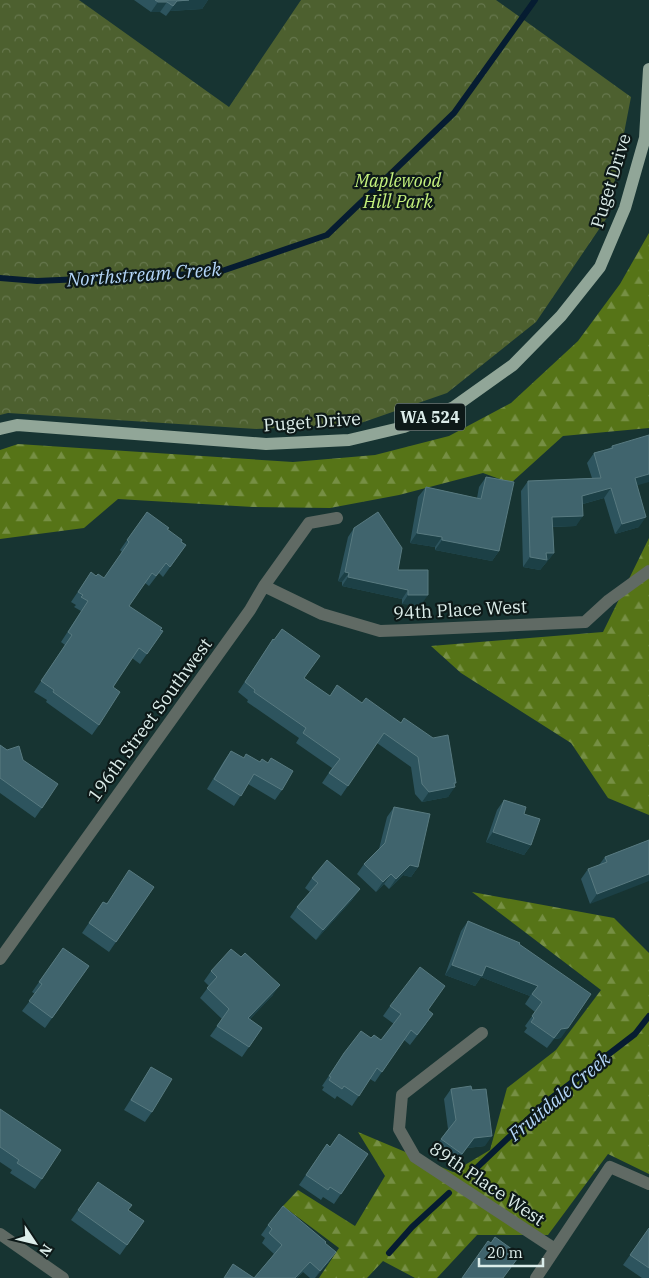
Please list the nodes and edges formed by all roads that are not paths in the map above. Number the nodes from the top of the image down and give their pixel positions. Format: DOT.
graph roads {
  1 [pos="649,69"];
  2 [pos="0,429"];
  3 [pos="337,518"];
  4 [pos="649,571"];
  5 [pos="264,586"];
  6 [pos="0,960"];
  7 [pos="482,1033"];
  8 [pos="649,1184"];
  9 [pos="0,1234"];
  10 [pos="555,1249"];
  11 [pos="63,1278"];
  12 [pos="536,1278"];
  1 -- 2 [label="main road, Puget Drive / WA 524"];
  3 -- 5 [label="street, 196th Street Southwest"];
  4 -- 5 [label="street, 94th Place West"];
  5 -- 6 [label="street, 196th Street Southwest"];
  7 -- 10 [label="street, 89th Place West"];
  8 -- 10 [label="street"];
  9 -- 11 [label="street"];
  10 -- 12 [label="street"];
}
